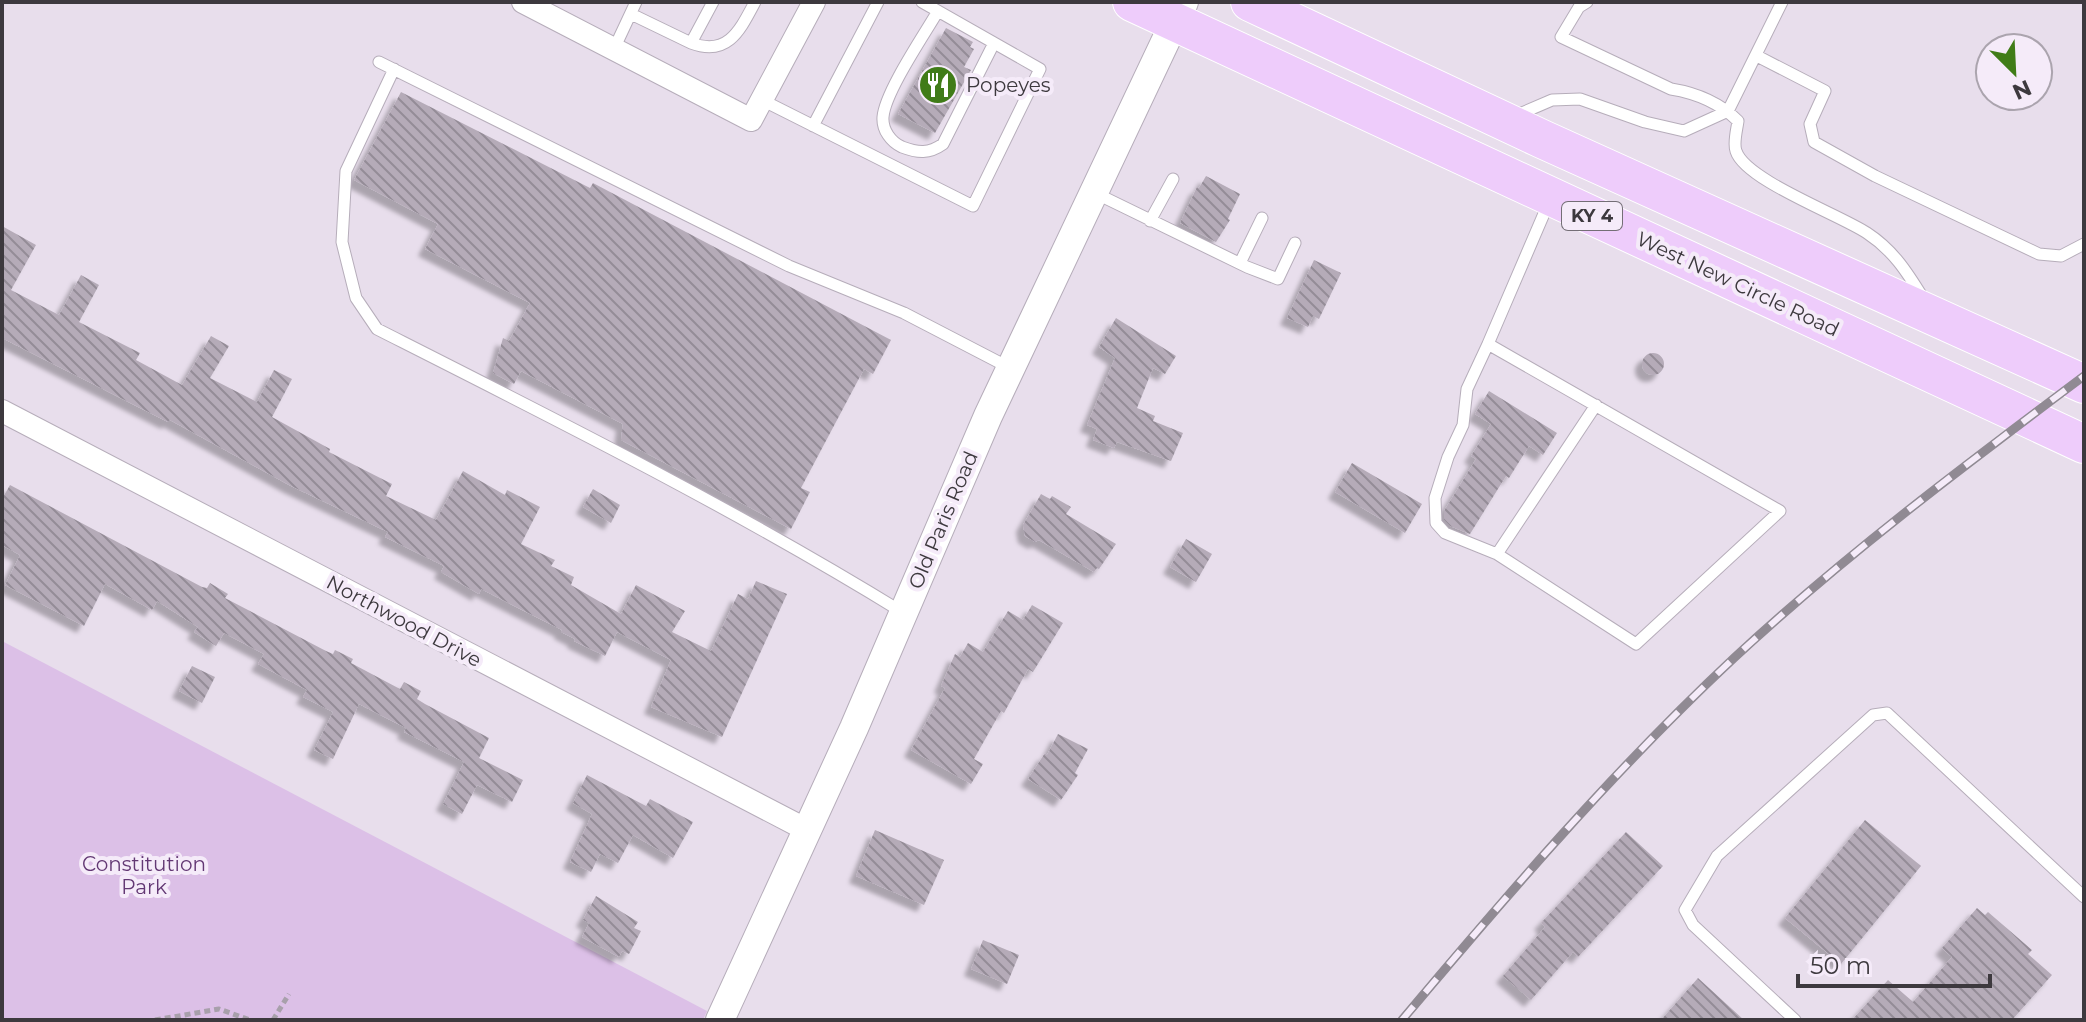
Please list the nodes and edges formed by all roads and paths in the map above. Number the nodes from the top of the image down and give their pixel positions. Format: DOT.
graph roads {
  1 [pos="523,2"];
  2 [pos="636,2"];
  3 [pos="713,2"];
  4 [pos="755,2"];
  5 [pos="814,2"];
  6 [pos="878,2"];
  7 [pos="922,2"];
  8 [pos="1132,2"];
  9 [pos="1250,2"];
  10 [pos="1587,2"];
  11 [pos="1782,2"];
  12 [pos="938,11"];
  13 [pos="1180,13"];
  14 [pos="631,14"];
  15 [pos="691,43"];
  16 [pos="994,43"];
  17 [pos="614,49"];
  18 [pos="1757,56"];
  19 [pos="379,62"];
  20 [pos="394,69"];
  21 [pos="762,100"];
  22 [pos="1728,111"];
  23 [pos="1504,121"];
  24 [pos="813,126"];
  25 [pos="1173,179"];
  26 [pos="1094,192"];
  27 [pos="1551,197"];
  28 [pos="1262,218"];
  29 [pos="1150,221"];
  30 [pos="1295,243"];
  31 [pos="2084,244"];
  32 [pos="1240,263"];
  33 [pos="1934,316"];
  34 [pos="1488,344"];
  35 [pos="1011,369"];
  36 [pos="2084,384"];
  37 [pos="1596,405"];
  38 [pos="2,411"];
  39 [pos="2084,444"];
  40 [pos="1497,554"];
  41 [pos="903,613"];
  42 [pos="807,830"];
  43 [pos="2084,897"];
  44 [pos="289,994"];
  45 [pos="155,1020"];
  46 [pos="250,1020"];
  47 [pos="273,1020"];
  48 [pos="720,1020"];
  49 [pos="1795,1020"];
  1 -- 17 [label="street"];
  2 -- 14 [label="lane"];
  3 -- 15 [label="lane"];
  4 -- 15 [label="lane"];
  5 -- 21 [label="street"];
  6 -- 24 [label="lane"];
  7 -- 12 [label="lane"];
  8 -- 13 [label="highway, KY 4"];
  9 -- 23 [label="highway, KY 4"];
  10 -- 22 [label="lane"];
  11 -- 18 [label="lane"];
  12 -- 16 [label="lane"];
  12 -- 16 [label="lane"];
  13 -- 26 [label="street, Old Paris Road"];
  13 -- 27 [label="highway, West New Circle Road / KY 4"];
  14 -- 15 [label="lane"];
  14 -- 17 [label="lane"];
  16 -- 24 [label="lane"];
  17 -- 21 [label="street"];
  18 -- 22 [label="lane"];
  18 -- 31 [label="lane"];
  19 -- 20 [label="lane"];
  20 -- 35 [label="lane"];
  20 -- 41 [label="lane"];
  21 -- 24 [label="lane"];
  22 -- 23 [label="lane"];
  22 -- 33 [label="lane"];
  23 -- 33 [label="highway, KY 4"];
  25 -- 29 [label="lane"];
  26 -- 29 [label="lane"];
  26 -- 35 [label="street, Old Paris Road"];
  27 -- 34 [label="lane"];
  27 -- 39 [label="highway, West New Circle Road / KY 4"];
  28 -- 32 [label="lane"];
  29 -- 32 [label="lane"];
  30 -- 32 [label="lane"];
  33 -- 36 [label="highway, KY 4"];
  34 -- 37 [label="lane"];
  34 -- 40 [label="lane"];
  35 -- 41 [label="street, Old Paris Road"];
  37 -- 40 [label="lane"];
  37 -- 40 [label="lane"];
  38 -- 42 [label="street, Northwood Drive"];
  41 -- 42 [label="street, Old Paris Road"];
  42 -- 48 [label="street, Old Paris Road"];
  43 -- 49 [label="lane"];
  44 -- 47 [label="path"];
  45 -- 46 [label="path"];
}
